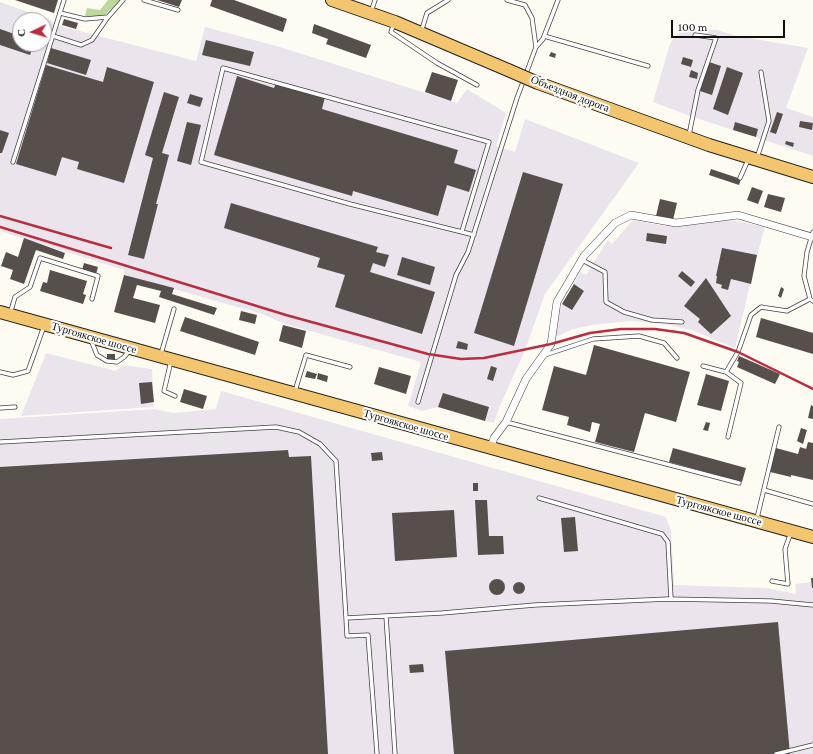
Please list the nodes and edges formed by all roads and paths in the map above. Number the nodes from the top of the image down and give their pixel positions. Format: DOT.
graph roads {
  1 [pos="64,0"];
  2 [pos="123,0"];
  3 [pos="144,0"];
  4 [pos="332,0"];
  5 [pos="375,0"];
  6 [pos="437,0"];
  7 [pos="448,0"];
  8 [pos="507,0"];
  9 [pos="558,0"];
  10 [pos="439,6"];
  11 [pos="178,10"];
  12 [pos="60,13"];
  13 [pos="371,13"];
  14 [pos="108,17"];
  15 [pos="395,22"];
  16 [pos="420,33"];
  17 [pos="696,35"];
  18 [pos="53,36"];
  19 [pos="544,36"];
  20 [pos="536,47"];
  21 [pos="648,66"];
  22 [pos="761,72"];
  23 [pos="477,85"];
  24 [pos="689,138"];
  25 [pos="753,158"];
  26 [pos="13,162"];
  27 [pos="813,177"];
  28 [pos="740,178"];
  29 [pos="462,231"];
  30 [pos="812,234"];
  31 [pos="474,235"];
  32 [pos="582,260"];
  33 [pos="92,299"];
  34 [pos="812,300"];
  35 [pos="174,308"];
  36 [pos="5,313"];
  37 [pos="682,322"];
  38 [pos="45,324"];
  39 [pos="90,337"];
  40 [pos="131,348"];
  41 [pos="542,356"];
  42 [pos="166,358"];
  43 [pos="678,358"];
  44 [pos="703,366"];
  45 [pos="350,367"];
  46 [pos="0,372"];
  47 [pos="726,372"];
  48 [pos="294,394"];
  49 [pos="175,396"];
  50 [pos="418,402"];
  51 [pos="15,407"];
  52 [pos="0,408"];
  53 [pos="506,422"];
  54 [pos="779,427"];
  55 [pos="728,437"];
  56 [pos="0,442"];
  57 [pos="490,449"];
  58 [pos="739,483"];
  59 [pos="764,490"];
  60 [pos="539,498"];
  61 [pos="813,504"];
  62 [pos="756,521"];
  63 [pos="792,531"];
  64 [pos="813,537"];
  65 [pos="772,581"];
  66 [pos="671,599"];
  67 [pos="813,605"];
  68 [pos="386,616"];
  69 [pos="346,618"];
  70 [pos="813,745"];
  71 [pos="377,754"];
  72 [pos="395,754"];
  73 [pos="776,754"];
  1 -- 12 [label="lane"];
  2 -- 14 [label="lane"];
  3 -- 11 [label="lane"];
  4 -- 13 [label="main road, Объездная дорога"];
  5 -- 13 [label="lane"];
  6 -- 10 [label="lane"];
  7 -- 10 [label="lane"];
  8 -- 20 [label="lane"];
  9 -- 19 [label="lane"];
  10 -- 16 [label="lane"];
  12 -- 14 [label="lane"];
  12 -- 18 [label="lane"];
  13 -- 15 [label="main road, Объездная дорога"];
  14 -- 18 [label="lane"];
  15 -- 16 [label="main road, Объездная дорога"];
  15 -- 23 [label="lane"];
  16 -- 24 [label="main road, Объездная дорога, bridge"];
  17 -- 24 [label="lane"];
  18 -- 26 [label="lane"];
  19 -- 20 [label="lane"];
  19 -- 21 [label="lane"];
  20 -- 31 [label="lane"];
  22 -- 25 [label="lane"];
  24 -- 25 [label="main road, Объездная дорога"];
  25 -- 27 [label="main road, Объездная дорога"];
  25 -- 28 [label="lane"];
  29 -- 29 [label="lane"];
  29 -- 31 [label="lane"];
  30 -- 32 [label="street"];
  30 -- 34 [label="lane"];
  31 -- 50 [label="lane"];
  32 -- 37 [label="lane"];
  32 -- 41 [label="street"];
  33 -- 36 [label="lane"];
  34 -- 47 [label="lane"];
  35 -- 42 [label="lane"];
  36 -- 38 [label="main road, Тургоякское шоссе"];
  38 -- 39 [label="main road, Тургоякское шоссе"];
  38 -- 46 [label="lane"];
  39 -- 40 [label="main road, Тургоякское шоссе"];
  39 -- 40 [label="lane"];
  40 -- 42 [label="main road, Тургоякское шоссе"];
  41 -- 43 [label="lane"];
  41 -- 53 [label="street"];
  42 -- 48 [label="main road, Тургоякское шоссе"];
  42 -- 49 [label="lane"];
  44 -- 47 [label="lane"];
  45 -- 48 [label="lane"];
  47 -- 55 [label="lane"];
  48 -- 57 [label="main road, Тургоякское шоссе"];
  51 -- 52 [label="lane"];
  53 -- 57 [label="street"];
  53 -- 58 [label="lane"];
  54 -- 59 [label="lane"];
  56 -- 69 [label="lane"];
  57 -- 62 [label="main road, Тургоякское шоссе"];
  59 -- 61 [label="lane"];
  59 -- 62 [label="lane"];
  60 -- 66 [label="lane"];
  62 -- 63 [label="main road, Тургоякское шоссе"];
  63 -- 64 [label="main road, Тургоякское шоссе"];
  63 -- 65 [label="lane"];
  66 -- 67 [label="lane"];
  66 -- 68 [label="lane"];
  68 -- 69 [label="lane"];
  68 -- 72 [label="lane"];
  69 -- 71 [label="lane"];
  70 -- 73 [label="lane"];
}
